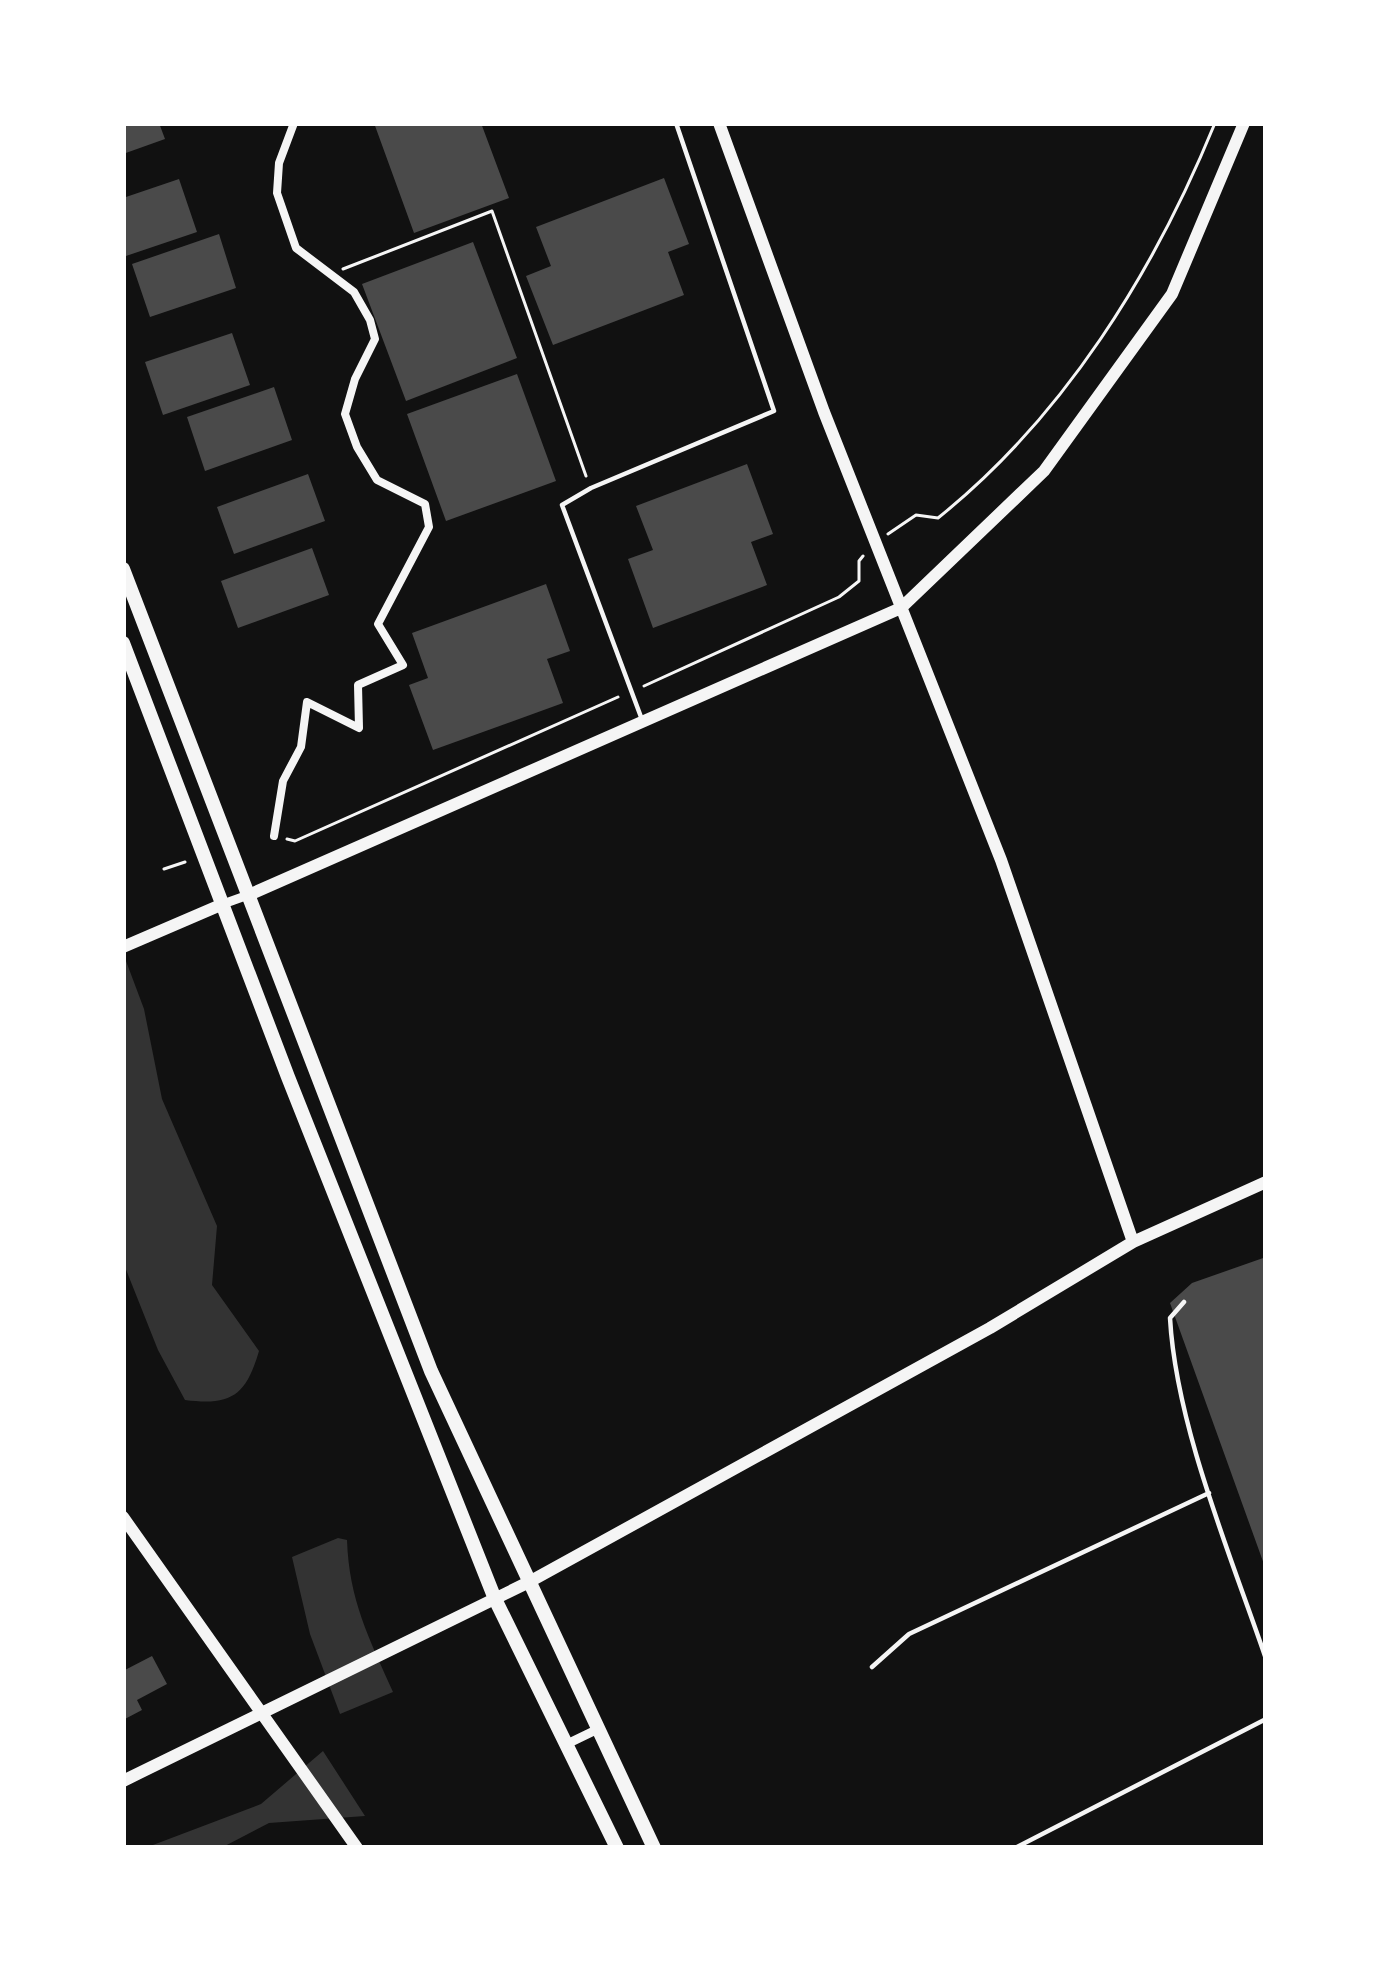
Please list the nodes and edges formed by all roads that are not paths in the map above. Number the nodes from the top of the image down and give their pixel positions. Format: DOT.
graph roads {
  1 [pos="294,123"];
  2 [pos="676,123"];
  3 [pos="718,123"];
  4 [pos="1244,123"];
  5 [pos="123,569"];
  6 [pos="901,608"];
  7 [pos="123,643"];
  8 [pos="643,722"];
  9 [pos="274,836"];
  10 [pos="251,894"];
  11 [pos="224,904"];
  12 [pos="123,947"];
  13 [pos="1266,1182"];
  14 [pos="1133,1243"];
  15 [pos="1184,1302"];
  16 [pos="1209,1493"];
  17 [pos="123,1517"];
  18 [pos="529,1582"];
  19 [pos="495,1599"];
  20 [pos="1266,1659"];
  21 [pos="872,1667"];
  22 [pos="258,1713"];
  23 [pos="1266,1719"];
  24 [pos="598,1729"];
  25 [pos="567,1744"];
  26 [pos="123,1781"];
  27 [pos="357,1848"];
  28 [pos="617,1848"];
  29 [pos="654,1848"];
  30 [pos="1015,1848"];
  1 -- 9 [label="street"];
  2 -- 8 [label="lane"];
  3 -- 6 [label="street"];
  4 -- 6 [label="street"];
  5 -- 10 [label="main road"];
  6 -- 8 [label="street"];
  6 -- 14 [label="street"];
  7 -- 11 [label="main road"];
  8 -- 10 [label="street"];
  10 -- 11 [label="street"];
  10 -- 18 [label="main road"];
  11 -- 12 [label="street"];
  11 -- 19 [label="main road"];
  13 -- 14 [label="street"];
  14 -- 18 [label="street"];
  15 -- 16 [label="lane"];
  16 -- 20 [label="lane"];
  16 -- 21 [label="lane"];
  17 -- 22 [label="street"];
  18 -- 19 [label="street"];
  18 -- 24 [label="main road"];
  19 -- 22 [label="street"];
  19 -- 25 [label="main road"];
  22 -- 26 [label="street"];
  22 -- 27 [label="street"];
  23 -- 30 [label="lane"];
  24 -- 25 [label="street"];
  24 -- 29 [label="main road"];
  25 -- 28 [label="main road"];
}
